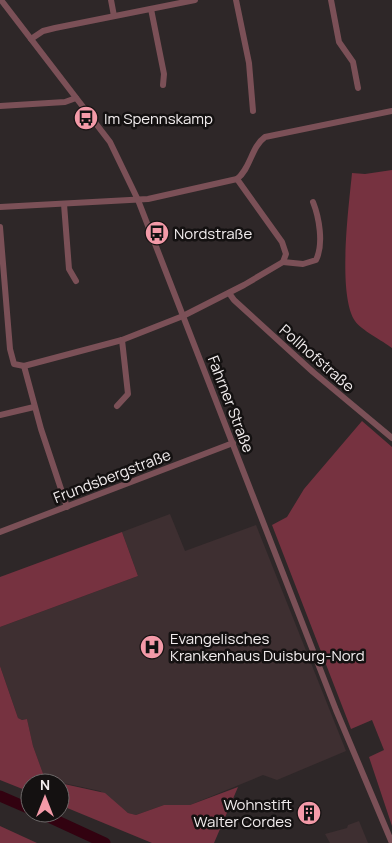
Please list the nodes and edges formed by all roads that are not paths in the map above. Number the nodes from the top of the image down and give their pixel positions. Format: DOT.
graph roads {
  1 [pos="1,0"];
  2 [pos="110,0"];
  3 [pos="195,0"];
  4 [pos="236,0"];
  5 [pos="331,0"];
  6 [pos="151,9"];
  7 [pos="114,16"];
  8 [pos="31,39"];
  9 [pos="163,85"];
  10 [pos="358,88"];
  11 [pos="76,98"];
  12 [pos="0,106"];
  13 [pos="392,110"];
  14 [pos="253,111"];
  15 [pos="237,179"];
  16 [pos="138,200"];
  17 [pos="313,202"];
  18 [pos="64,204"];
  19 [pos="0,207"];
  20 [pos="0,227"];
  21 [pos="283,262"];
  22 [pos="76,281"];
  23 [pos="229,293"];
  24 [pos="3,308"];
  25 [pos="183,316"];
  26 [pos="122,340"];
  27 [pos="24,366"];
  28 [pos="117,406"];
  29 [pos="34,407"];
  30 [pos="0,415"];
  31 [pos="392,438"];
  32 [pos="233,443"];
  33 [pos="68,507"];
  34 [pos="0,532"];
  35 [pos="392,843"];
  1 -- 8 [label="street, Fahrner Straße"];
  2 -- 7 [label="street"];
  3 -- 6 [label="street"];
  4 -- 14 [label="street"];
  5 -- 10 [label="street"];
  6 -- 7 [label="street"];
  6 -- 9 [label="street"];
  7 -- 8 [label="street"];
  8 -- 11 [label="street, Fahrner Straße"];
  11 -- 12 [label="street"];
  11 -- 16 [label="street, Fahrner Straße"];
  13 -- 15 [label="street"];
  15 -- 16 [label="street"];
  15 -- 21 [label="street"];
  16 -- 18 [label="street"];
  16 -- 25 [label="street, Fahrner Straße"];
  17 -- 21 [label="street"];
  18 -- 19 [label="street"];
  18 -- 22 [label="street"];
  20 -- 24 [label="street"];
  21 -- 23 [label="street"];
  23 -- 25 [label="street"];
  23 -- 31 [label="street, Pollhofstraße"];
  24 -- 27 [label="street"];
  25 -- 26 [label="street"];
  25 -- 32 [label="street, Fahrner Straße"];
  26 -- 27 [label="street"];
  26 -- 28 [label="street"];
  27 -- 29 [label="street"];
  29 -- 30 [label="street"];
  29 -- 33 [label="street"];
  32 -- 33 [label="street, Frundsbergstraße"];
  32 -- 35 [label="street, Fahrner Straße"];
  33 -- 34 [label="street, Frundsbergstraße"];
}
